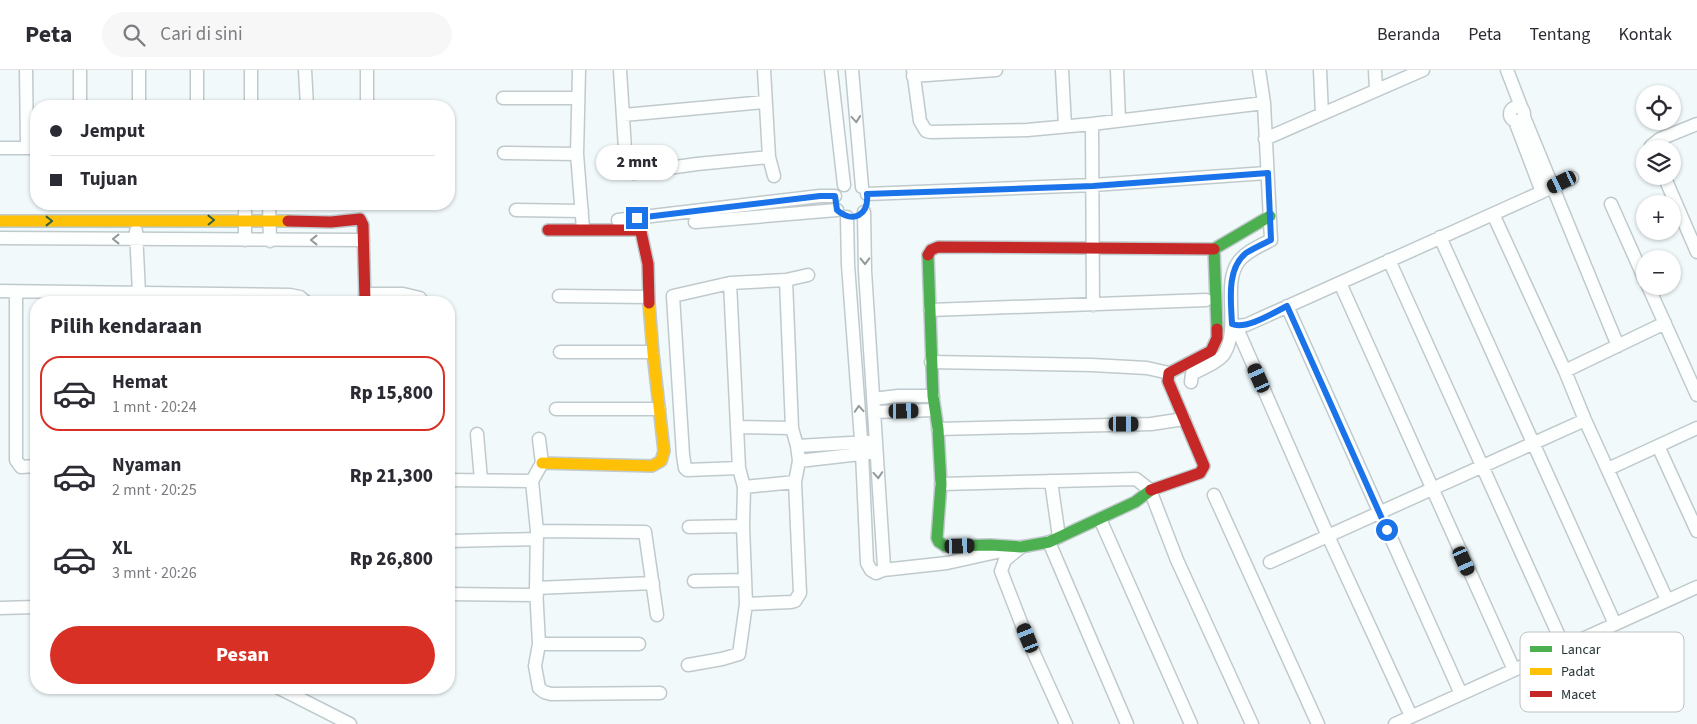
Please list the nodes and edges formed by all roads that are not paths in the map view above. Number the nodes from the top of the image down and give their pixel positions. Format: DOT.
graph roads {
  1 [pos="26,70"];
  2 [pos="80,70"];
  3 [pos="139,70"];
  4 [pos="197,70"];
  5 [pos="251,70"];
  6 [pos="305,70"];
  7 [pos="367,70"];
  8 [pos="579,70"];
  9 [pos="620,70"];
  10 [pos="764,70"];
  11 [pos="831,70"];
  12 [pos="852,70"];
  13 [pos="996,70"];
  14 [pos="1062,70"];
  15 [pos="1117,70"];
  16 [pos="1259,70"];
  17 [pos="1320,70"];
  18 [pos="1375,70"];
  19 [pos="1423,70"];
  20 [pos="1507,70"];
  21 [pos="913,73"];
  22 [pos="1376,90"];
  23 [pos="502,98"];
  24 [pos="578,98"];
  25 [pos="80,100"];
  26 [pos="139,100"];
  27 [pos="197,100"];
  28 [pos="251,100"];
  29 [pos="307,100"];
  30 [pos="367,100"];
  31 [pos="765,102"];
  32 [pos="1264,103"];
  33 [pos="1322,114"];
  34 [pos="624,115"];
  35 [pos="1119,120"];
  36 [pos="30,122"];
  37 [pos="1092,124"];
  38 [pos="1697,125"];
  39 [pos="1065,126"];
  40 [pos="1265,140"];
  41 [pos="1659,140"];
  42 [pos="0,148"];
  43 [pos="30,148"];
  44 [pos="504,153"];
  45 [pos="577,154"];
  46 [pos="769,157"];
  47 [pos="1268,173"];
  48 [pos="774,176"];
  49 [pos="1572,178"];
  50 [pos="844,185"];
  51 [pos="1668,185"];
  52 [pos="1093,186"];
  53 [pos="1547,189"];
  54 [pos="864,190"];
  55 [pos="835,196"];
  56 [pos="1611,204"];
  57 [pos="245,210"];
  58 [pos="269,210"];
  59 [pos="516,210"];
  60 [pos="582,211"];
  61 [pos="864,212"];
  62 [pos="842,213"];
  63 [pos="1493,214"];
  64 [pos="1270,216"];
  65 [pos="246,220"];
  66 [pos="270,220"];
  67 [pos="618,220"];
  68 [pos="0,221"];
  69 [pos="136,221"];
  70 [pos="695,222"];
  71 [pos="583,229"];
  72 [pos="548,230"];
  73 [pos="1440,237"];
  74 [pos="0,238"];
  75 [pos="135,239"];
  76 [pos="246,240"];
  77 [pos="362,240"];
  78 [pos="270,241"];
  79 [pos="1092,249"];
  80 [pos="1214,249"];
  81 [pos="1697,252"];
  82 [pos="1389,260"];
  83 [pos="1636,260"];
  84 [pos="808,275"];
  85 [pos="786,280"];
  86 [pos="730,283"];
  87 [pos="1340,283"];
  88 [pos="0,292"];
  89 [pos="16,292"];
  90 [pos="1652,295"];
  91 [pos="59,296"];
  92 [pos="138,296"];
  93 [pos="276,296"];
  94 [pos="295,296"];
  95 [pos="365,296"];
  96 [pos="388,296"];
  97 [pos="415,296"];
  98 [pos="559,296"];
  99 [pos="648,297"];
  100 [pos="1206,300"];
  101 [pos="1093,305"];
  102 [pos="1287,306"];
  103 [pos="930,310"];
  104 [pos="1665,323"];
  105 [pos="1234,325"];
  106 [pos="1618,346"];
  107 [pos="560,352"];
  108 [pos="652,352"];
  109 [pos="931,362"];
  110 [pos="1565,371"];
  111 [pos="1692,371"];
  112 [pos="1169,373"];
  113 [pos="1191,382"];
  114 [pos="1697,395"];
  115 [pos="933,396"];
  116 [pos="873,399"];
  117 [pos="556,409"];
  118 [pos="659,409"];
  119 [pos="934,410"];
  120 [pos="874,412"];
  121 [pos="1184,419"];
  122 [pos="1585,420"];
  123 [pos="739,427"];
  124 [pos="792,428"];
  125 [pos="1697,428"];
  126 [pos="938,429"];
  127 [pos="477,434"];
  128 [pos="539,438"];
  129 [pos="1532,444"];
  130 [pos="797,446"];
  131 [pos="1658,446"];
  132 [pos="861,447"];
  133 [pos="876,448"];
  134 [pos="798,460"];
  135 [pos="542,463"];
  136 [pos="30,466"];
  137 [pos="1482,466"];
  138 [pos="740,468"];
  139 [pos="1608,468"];
  140 [pos="455,480"];
  141 [pos="481,480"];
  142 [pos="532,481"];
  143 [pos="1051,481"];
  144 [pos="795,482"];
  145 [pos="941,484"];
  146 [pos="744,488"];
  147 [pos="1431,488"];
  148 [pos="1150,490"];
  149 [pos="1214,495"];
  150 [pos="1378,512"];
  151 [pos="1100,518"];
  152 [pos="743,526"];
  153 [pos="689,527"];
  154 [pos="1697,531"];
  155 [pos="537,535"];
  156 [pos="1328,535"];
  157 [pos="1054,540"];
  158 [pos="455,541"];
  159 [pos="1021,547"];
  160 [pos="1270,562"];
  161 [pos="883,570"];
  162 [pos="744,580"];
  163 [pos="694,581"];
  164 [pos="653,583"];
  165 [pos="1697,587"];
  166 [pos="537,592"];
  167 [pos="455,594"];
  168 [pos="1668,600"];
  169 [pos="746,604"];
  170 [pos="30,607"];
  171 [pos="0,608"];
  172 [pos="657,615"];
  173 [pos="1615,624"];
  174 [pos="1557,632"];
  175 [pos="1597,632"];
  176 [pos="539,644"];
  177 [pos="639,644"];
  178 [pos="688,666"];
  179 [pos="1520,667"];
  180 [pos="1514,670"];
  181 [pos="660,693"];
  182 [pos="291,694"];
  183 [pos="1461,694"];
  184 [pos="1411,716"];
  185 [pos="350,724"];
  186 [pos="1066,724"];
  187 [pos="1127,724"];
  188 [pos="1191,724"];
  189 [pos="1252,724"];
  190 [pos="1318,724"];
  191 [pos="1394,724"];
  1 -- 36 [label="street"];
  2 -- 25 [label="street"];
  3 -- 26 [label="street"];
  4 -- 27 [label="street"];
  5 -- 28 [label="street"];
  6 -- 29 [label="street"];
  7 -- 30 [label="street"];
  8 -- 24 [label="street"];
  9 -- 34 [label="street"];
  10 -- 31 [label="street"];
  11 -- 50 [label="street"];
  12 -- 54 [label="street, one-way"];
  13 -- 21 [label="street"];
  14 -- 39 [label="street"];
  15 -- 35 [label="street"];
  16 -- 32 [label="street"];
  17 -- 33 [label="street"];
  18 -- 22 [label="street"];
  19 -- 22 [label="street"];
  20 -- 53 [label="street"];
  21 -- 39 [label="street"];
  22 -- 33 [label="street"];
  23 -- 24 [label="street"];
  24 -- 45 [label="street"];
  31 -- 34 [label="street"];
  31 -- 46 [label="street"];
  32 -- 35 [label="street"];
  32 -- 40 [label="street"];
  33 -- 40 [label="street"];
  34 -- 46 [label="street"];
  35 -- 37 [label="street"];
  37 -- 39 [label="street"];
  37 -- 52 [label="street"];
  38 -- 41 [label="street"];
  40 -- 47 [label="street"];
  42 -- 43 [label="street"];
  44 -- 45 [label="street"];
  45 -- 60 [label="street"];
  46 -- 48 [label="street"];
  47 -- 52 [label="street"];
  47 -- 64 [label="street"];
  49 -- 53 [label="street"];
  50 -- 54 [label="street"];
  50 -- 55 [label="street"];
  51 -- 81 [label="street"];
  52 -- 54 [label="street"];
  52 -- 79 [label="street"];
  53 -- 63 [label="street"];
  53 -- 106 [label="street"];
  54 -- 61 [label="street"];
  55 -- 62 [label="street"];
  55 -- 67 [label="street"];
  56 -- 83 [label="street"];
  57 -- 65 [label="street"];
  58 -- 66 [label="street"];
  59 -- 60 [label="street"];
  60 -- 71 [label="street"];
  61 -- 62 [label="street"];
  61 -- 116 [label="street, one-way"];
  62 -- 70 [label="street"];
  132 -- 62 [label="street, one-way"];
  63 -- 73 [label="street"];
  63 -- 110 [label="street"];
  64 -- 80 [label="street"];
  64 -- 105 [label="street"];
  65 -- 66 [label="street"];
  69 -- 65 [label="street, one-way"];
  65 -- 76 [label="street"];
  66 -- 77 [label="street"];
  66 -- 78 [label="street"];
  68 -- 69 [label="street, one-way"];
  69 -- 75 [label="street"];
  71 -- 72 [label="street"];
  71 -- 99 [label="street"];
  73 -- 82 [label="street"];
  73 -- 129 [label="street"];
  75 -- 74 [label="street, one-way"];
  75 -- 76 [label="street"];
  75 -- 92 [label="street"];
  76 -- 78 [label="street"];
  77 -- 78 [label="street, one-way"];
  77 -- 95 [label="street"];
  79 -- 80 [label="street"];
  79 -- 101 [label="street"];
  79 -- 103 [label="street"];
  80 -- 112 [label="street"];
  82 -- 87 [label="street"];
  82 -- 137 [label="street"];
  84 -- 85 [label="street"];
  85 -- 86 [label="street"];
  85 -- 124 [label="street"];
  86 -- 123 [label="street"];
  86 -- 138 [label="street"];
  87 -- 102 [label="street"];
  87 -- 147 [label="street"];
  88 -- 89 [label="street"];
  89 -- 91 [label="street"];
  89 -- 136 [label="street"];
  90 -- 104 [label="street"];
  93 -- 94 [label="street"];
  96 -- 97 [label="street"];
  98 -- 99 [label="street"];
  99 -- 108 [label="street"];
  100 -- 101 [label="street"];
  101 -- 103 [label="street"];
  102 -- 105 [label="street"];
  102 -- 150 [label="street"];
  103 -- 109 [label="street"];
  104 -- 106 [label="street"];
  104 -- 111 [label="street"];
  105 -- 113 [label="street"];
  105 -- 156 [label="street"];
  106 -- 110 [label="street"];
  107 -- 108 [label="street"];
  108 -- 118 [label="street"];
  109 -- 112 [label="street"];
  109 -- 115 [label="street"];
  110 -- 122 [label="street"];
  111 -- 114 [label="street"];
  112 -- 121 [label="street"];
  115 -- 116 [label="street"];
  115 -- 119 [label="street"];
  116 -- 120 [label="street"];
  117 -- 118 [label="street"];
  118 -- 135 [label="street"];
  119 -- 120 [label="street"];
  119 -- 126 [label="street"];
  120 -- 133 [label="street"];
  121 -- 126 [label="street"];
  121 -- 148 [label="street"];
  122 -- 129 [label="street"];
  122 -- 139 [label="street"];
  123 -- 124 [label="street"];
  123 -- 138 [label="street"];
  124 -- 130 [label="street"];
  125 -- 131 [label="street"];
  126 -- 145 [label="street"];
  127 -- 141 [label="street"];
  128 -- 135 [label="street"];
  129 -- 137 [label="street"];
  129 -- 173 [label="street"];
  130 -- 132 [label="street"];
  130 -- 134 [label="street"];
  131 -- 139 [label="street"];
  131 -- 154 [label="street"];
  132 -- 133 [label="street"];
  132 -- 134 [label="street"];
  132 -- 161 [label="street"];
  133 -- 161 [label="street, one-way"];
  134 -- 144 [label="street"];
  135 -- 142 [label="street"];
  137 -- 147 [label="street"];
  137 -- 174 [label="street"];
  138 -- 146 [label="street"];
  139 -- 168 [label="street"];
  140 -- 141 [label="street"];
  141 -- 142 [label="street"];
  142 -- 155 [label="street"];
  143 -- 145 [label="street"];
  143 -- 148 [label="street"];
  143 -- 157 [label="street"];
  144 -- 146 [label="street"];
  144 -- 169 [label="street"];
  145 -- 159 [label="street"];
  146 -- 152 [label="street"];
  147 -- 150 [label="street"];
  147 -- 180 [label="street"];
  148 -- 151 [label="street"];
  148 -- 189 [label="street"];
  149 -- 190 [label="street"];
  150 -- 156 [label="street"];
  150 -- 183 [label="street"];
  151 -- 157 [label="street"];
  151 -- 188 [label="street"];
  152 -- 153 [label="street"];
  152 -- 162 [label="street"];
  155 -- 158 [label="street"];
  155 -- 164 [label="street"];
  155 -- 166 [label="street"];
  156 -- 160 [label="street"];
  156 -- 184 [label="street"];
  157 -- 159 [label="street"];
  157 -- 187 [label="street"];
  159 -- 161 [label="street"];
  159 -- 186 [label="street"];
  162 -- 163 [label="street"];
  162 -- 169 [label="street"];
  164 -- 166 [label="street"];
  164 -- 172 [label="street"];
  165 -- 168 [label="street"];
  166 -- 167 [label="street"];
  166 -- 176 [label="street"];
  168 -- 173 [label="street"];
  169 -- 178 [label="street"];
  170 -- 171 [label="street"];
  173 -- 175 [label="street"];
  176 -- 177 [label="street"];
  176 -- 181 [label="street"];
  179 -- 180 [label="street"];
  180 -- 183 [label="street"];
  182 -- 185 [label="street"];
  183 -- 184 [label="street"];
  184 -- 191 [label="street"];
}
